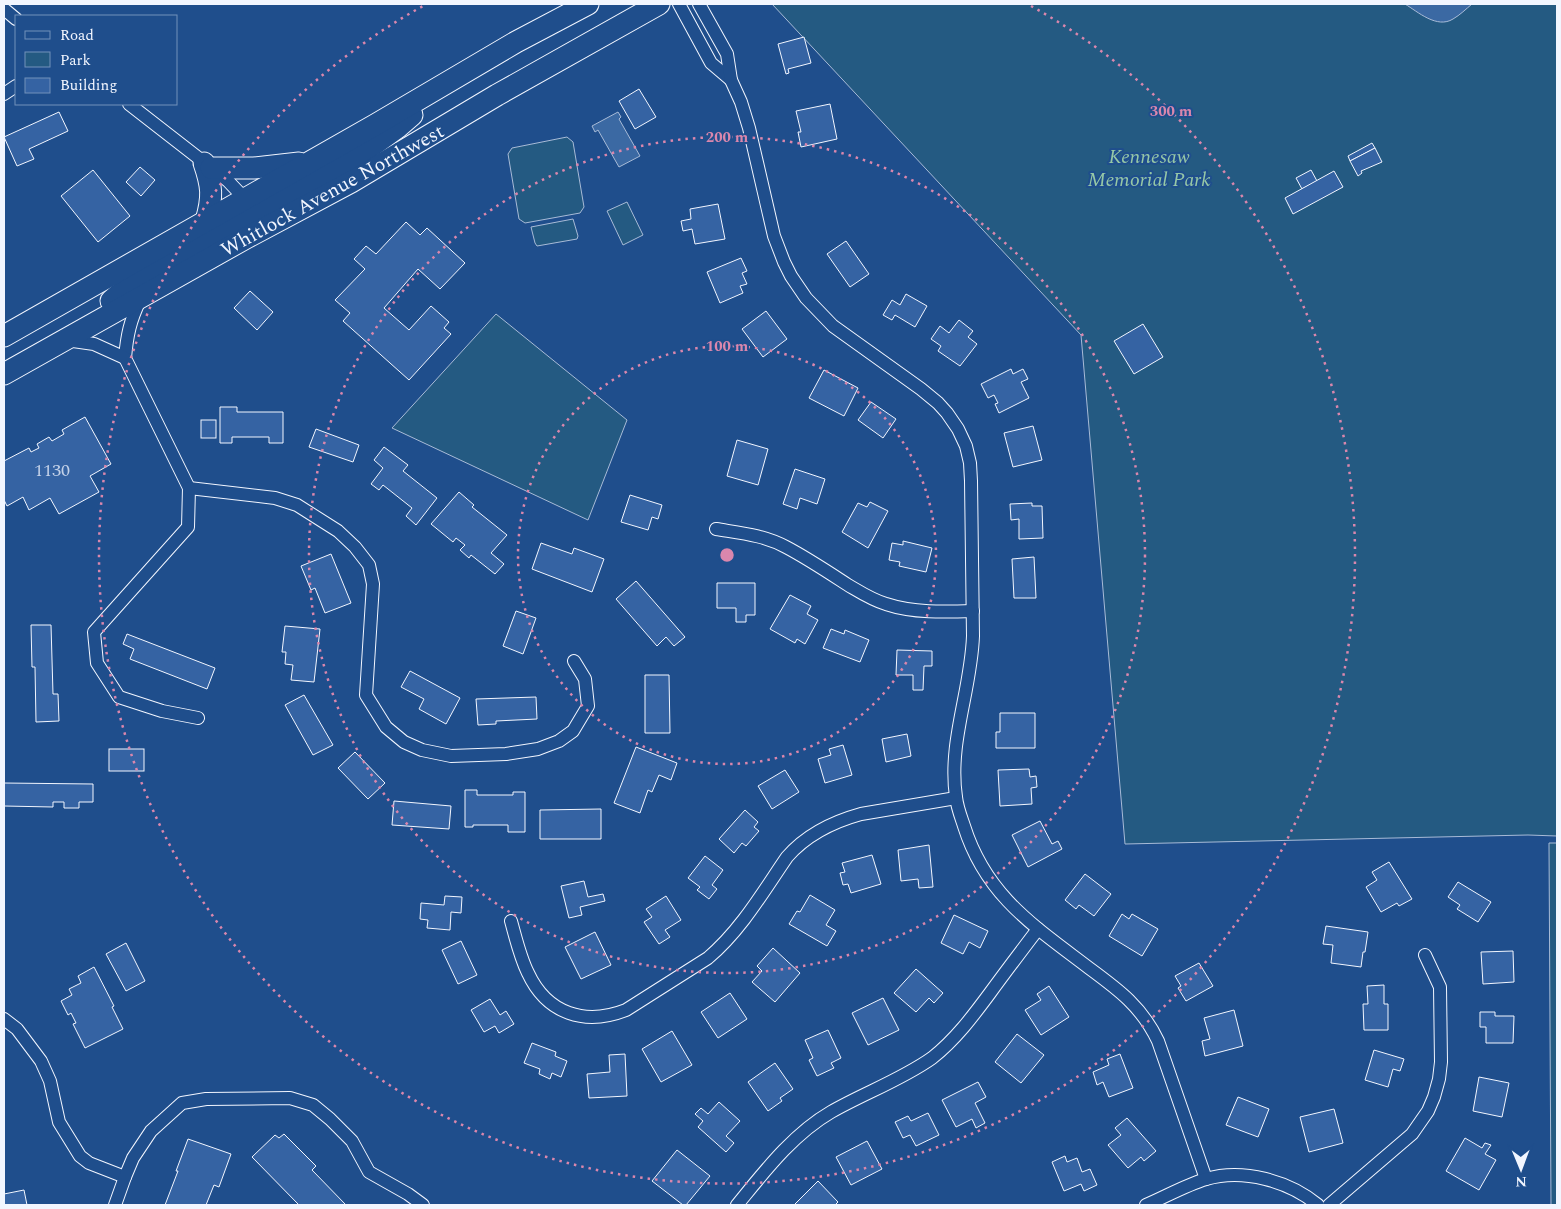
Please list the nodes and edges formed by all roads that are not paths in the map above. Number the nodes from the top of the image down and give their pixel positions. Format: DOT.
graph roads {
  1 [pos="588,4"];
  2 [pos="659,4"];
  3 [pos="679,4"];
  4 [pos="699,4"];
  5 [pos="4,9"];
  6 [pos="15,18"];
  7 [pos="731,80"];
  8 [pos="15,87"];
  9 [pos="440,87"];
  10 [pos="4,94"];
  11 [pos="130,105"];
  12 [pos="314,160"];
  13 [pos="208,165"];
  14 [pos="257,213"];
  15 [pos="206,221"];
  16 [pos="141,297"];
  17 [pos="86,328"];
  18 [pos="4,336"];
  19 [pos="64,340"];
  20 [pos="125,358"];
  21 [pos="4,374"];
  22 [pos="190,488"];
  23 [pos="716,529"];
  24 [pos="973,611"];
  25 [pos="574,661"];
  26 [pos="198,718"];
  27 [pos="956,798"];
  28 [pos="510,922"];
  29 [pos="1038,928"];
  30 [pos="1425,955"];
  31 [pos="4,1019"];
  32 [pos="124,1177"];
  33 [pos="1206,1179"];
  34 [pos="115,1205"];
  35 [pos="423,1205"];
  36 [pos="737,1205"];
  37 [pos="1146,1205"];
  38 [pos="1318,1205"];
  39 [pos="1329,1205"];
  1 -- 9 [label="highway, Whitlock Avenue Northwest"];
  2 -- 14 [label="highway, Whitlock Avenue Northwest"];
  3 -- 7 [label="street"];
  4 -- 7 [label="street"];
  5 -- 6 [label="street"];
  7 -- 24 [label="street"];
  8 -- 10 [label="street"];
  9 -- 12 [label="highway, Whitlock Avenue Northwest"];
  9 -- 14 [label="highway"];
  11 -- 13 [label="street"];
  12 -- 13 [label="highway"];
  12 -- 14 [label="highway, Whitlock Avenue Northwest"];
  13 -- 14 [label="street"];
  13 -- 15 [label="highway"];
  14 -- 15 [label="highway, Whitlock Avenue Northwest"];
  14 -- 16 [label="highway, Whitlock Avenue Northwest"];
  14 -- 17 [label="highway"];
  15 -- 18 [label="highway, Whitlock Avenue Northwest"];
  16 -- 17 [label="highway, Whitlock Avenue Northwest"];
  16 -- 20 [label="street"];
  17 -- 19 [label="highway, Whitlock Avenue Northwest"];
  19 -- 20 [label="street"];
  19 -- 21 [label="highway, Whitlock Avenue Northwest"];
  20 -- 22 [label="street"];
  22 -- 25 [label="street"];
  22 -- 26 [label="street"];
  23 -- 24 [label="street"];
  24 -- 27 [label="street"];
  27 -- 28 [label="street"];
  27 -- 29 [label="street"];
  29 -- 33 [label="street"];
  29 -- 36 [label="street"];
  30 -- 39 [label="street"];
  31 -- 32 [label="street"];
  32 -- 34 [label="street"];
  32 -- 35 [label="street"];
  33 -- 37 [label="street"];
  33 -- 38 [label="street"];
}
